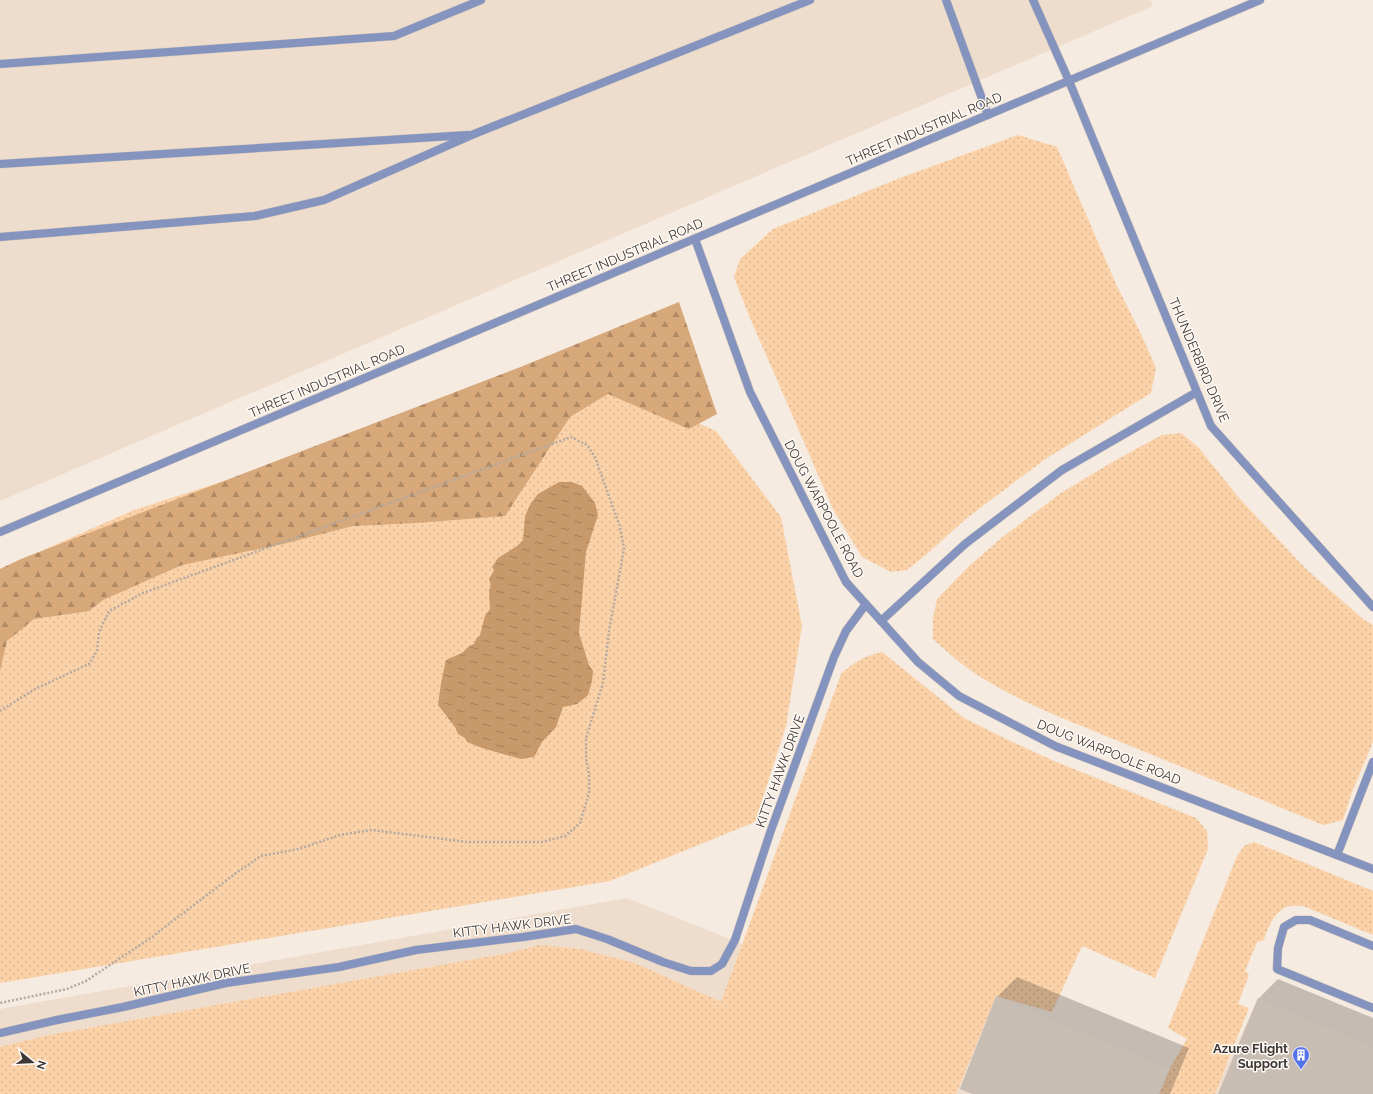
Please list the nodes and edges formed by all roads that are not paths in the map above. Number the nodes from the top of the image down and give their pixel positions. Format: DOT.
graph roads {
  1 [pos="481,0"];
  2 [pos="810,0"];
  3 [pos="946,0"];
  4 [pos="1033,0"];
  5 [pos="1260,0"];
  6 [pos="0,64"];
  7 [pos="1069,81"];
  8 [pos="988,115"];
  9 [pos="474,134"];
  10 [pos="0,164"];
  11 [pos="0,237"];
  12 [pos="695,239"];
  13 [pos="1197,392"];
  14 [pos="0,532"];
  15 [pos="866,604"];
  16 [pos="1373,607"];
  17 [pos="881,621"];
  18 [pos="1373,762"];
  19 [pos="1337,855"];
  20 [pos="1373,869"];
  21 [pos="1373,946"];
  22 [pos="1373,1008"];
  23 [pos="0,1033"];
  1 -- 6 [label="street"];
  2 -- 9 [label="street"];
  3 -- 8 [label="street"];
  4 -- 7 [label="street, THUNDERBIRD DRIVE"];
  5 -- 7 [label="street, THREET INDUSTRIAL ROAD"];
  7 -- 8 [label="street, THREET INDUSTRIAL ROAD"];
  7 -- 13 [label="street, THUNDERBIRD DRIVE"];
  8 -- 12 [label="street, THREET INDUSTRIAL ROAD"];
  9 -- 10 [label="street"];
  9 -- 11 [label="street"];
  12 -- 14 [label="street, THREET INDUSTRIAL ROAD"];
  12 -- 15 [label="street, DOUG WARPOOLE ROAD"];
  13 -- 16 [label="street, THUNDERBIRD DRIVE"];
  13 -- 17 [label="street"];
  15 -- 17 [label="street, DOUG WARPOOLE ROAD"];
  15 -- 23 [label="street, KITTY HAWK DRIVE"];
  17 -- 19 [label="street, DOUG WARPOOLE ROAD"];
  18 -- 19 [label="street"];
  19 -- 20 [label="street, DOUG WARPOOLE ROAD"];
  21 -- 22 [label="street"];
}
